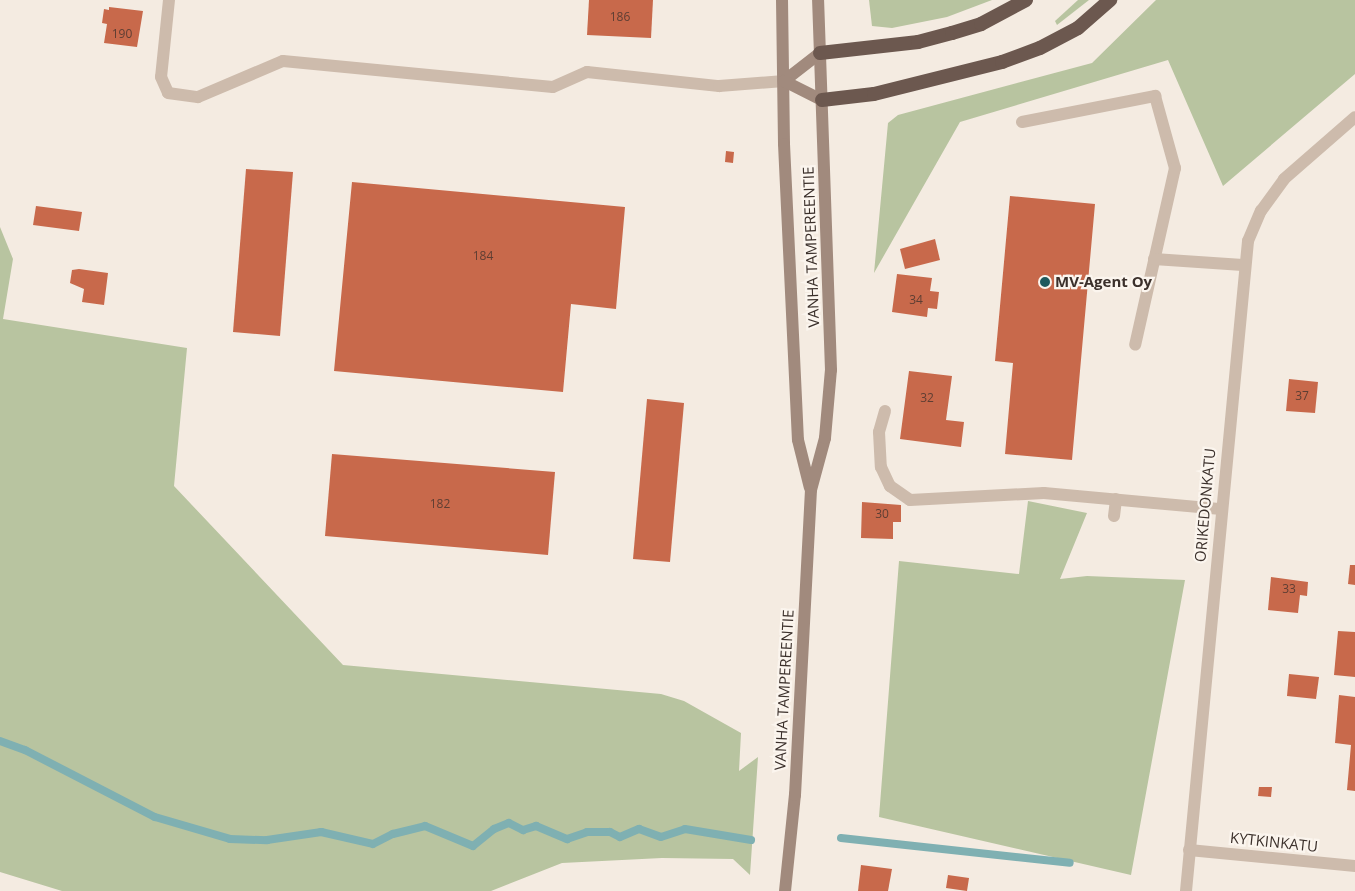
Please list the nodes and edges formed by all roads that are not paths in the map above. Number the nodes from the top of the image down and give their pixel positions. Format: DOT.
graph roads {
  1 [pos="169,0"];
  2 [pos="782,0"];
  3 [pos="818,0"];
  4 [pos="1026,0"];
  5 [pos="1110,0"];
  6 [pos="820,53"];
  7 [pos="784,81"];
  8 [pos="822,100"];
  9 [pos="1355,117"];
  10 [pos="1022,122"];
  11 [pos="1154,259"];
  12 [pos="1243,266"];
  13 [pos="1135,345"];
  14 [pos="885,411"];
  15 [pos="811,490"];
  16 [pos="1116,499"];
  17 [pos="1221,509"];
  18 [pos="1114,516"];
  19 [pos="1189,850"];
  20 [pos="1355,866"];
  21 [pos="785,891"];
  22 [pos="1186,891"];
  1 -- 7 [label="street"];
  2 -- 7 [label="main road, VANHA TAMPEREENTIE"];
  3 -- 6 [label="main road, VANHA TAMPEREENTIE"];
  4 -- 6 [label="highway"];
  5 -- 8 [label="highway"];
  6 -- 7 [label="main road"];
  6 -- 8 [label="main road, VANHA TAMPEREENTIE"];
  7 -- 8 [label="main road"];
  7 -- 15 [label="main road, VANHA TAMPEREENTIE"];
  8 -- 15 [label="main road, VANHA TAMPEREENTIE"];
  9 -- 12 [label="street, ORIKEDONKATU"];
  10 -- 11 [label="street"];
  11 -- 12 [label="street"];
  11 -- 13 [label="street"];
  12 -- 17 [label="street, ORIKEDONKATU"];
  14 -- 16 [label="street"];
  15 -- 21 [label="main road, VANHA TAMPEREENTIE"];
  16 -- 17 [label="street"];
  16 -- 18 [label="street"];
  17 -- 19 [label="street, ORIKEDONKATU"];
  19 -- 20 [label="street, KYTKINKATU"];
  19 -- 22 [label="street, ORIKEDONKATU"];
}
